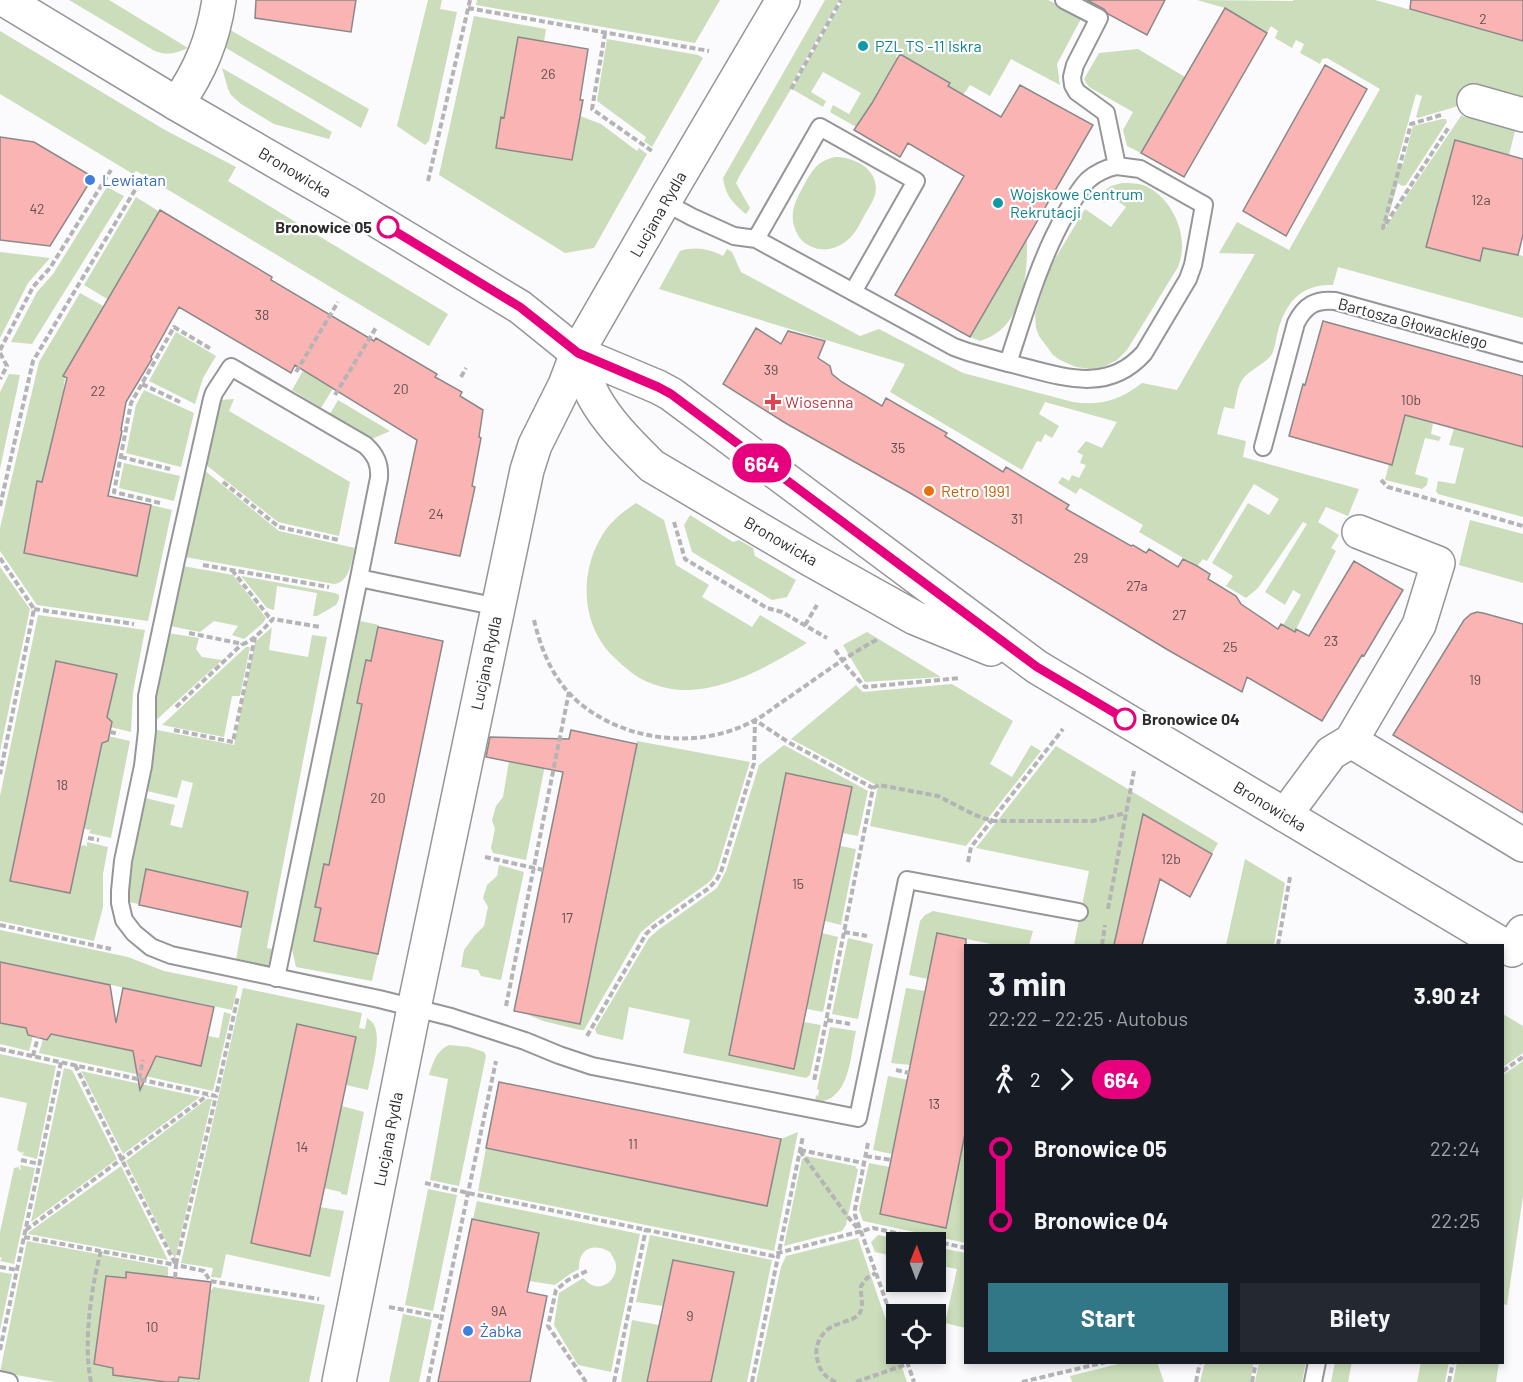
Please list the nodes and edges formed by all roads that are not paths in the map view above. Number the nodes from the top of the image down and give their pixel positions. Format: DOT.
graph roads {
  1 [pos="5,0"];
  2 [pos="219,0"];
  3 [pos="783,0"];
  4 [pos="1064,0"];
  5 [pos="177,104"];
  6 [pos="1467,106"];
  7 [pos="1523,115"];
  8 [pos="1117,165"];
  9 [pos="664,202"];
  10 [pos="756,239"];
  11 [pos="853,292"];
  12 [pos="578,353"];
  13 [pos="1523,353"];
  14 [pos="1008,363"];
  15 [pos="1263,447"];
  16 [pos="1359,532"];
  17 [pos="358,585"];
  18 [pos="498,607"];
  19 [pos="1037,667"];
  20 [pos="1351,741"];
  21 [pos="1285,815"];
  22 [pos="1523,845"];
  23 [pos="1078,912"];
  24 [pos="1513,946"];
  25 [pos="276,978"];
  26 [pos="414,1008"];
  27 [pos="1317,1364"];
  28 [pos="0,1380"];
  29 [pos="9,1382"];
  30 [pos="339,1382"];
  31 [pos="1313,1382"];
  1 -- 5 [label="street, Bronowicka"];
  2 -- 5 [label="street"];
  3 -- 9 [label="street, Lucjana Rydla"];
  4 -- 8 [label="lane"];
  5 -- 12 [label="street, Bronowicka"];
  6 -- 7 [label="street"];
  8 -- 14 [label="lane"];
  8 -- 14 [label="lane"];
  9 -- 10 [label="lane"];
  9 -- 12 [label="street, Lucjana Rydla"];
  10 -- 11 [label="lane"];
  10 -- 11 [label="lane"];
  11 -- 14 [label="lane"];
  12 -- 18 [label="street, Lucjana Rydla"];
  12 -- 19 [label="street, Bronowicka"];
  12 -- 19 [label="street, Bronowicka"];
  13 -- 15 [label="lane, Bartosza Głowackiego"];
  16 -- 20 [label="street"];
  17 -- 18 [label="lane"];
  17 -- 25 [label="lane"];
  17 -- 25 [label="lane"];
  18 -- 26 [label="street, Lucjana Rydla"];
  19 -- 21 [label="street, Bronowicka"];
  20 -- 21 [label="street"];
  20 -- 22 [label="street"];
  21 -- 24 [label="street, Bronowicka"];
  23 -- 26 [label="lane"];
  25 -- 26 [label="lane"];
  26 -- 30 [label="street, Lucjana Rydla"];
  27 -- 31 [label="lane"];
  28 -- 29 [label="lane"];
}
